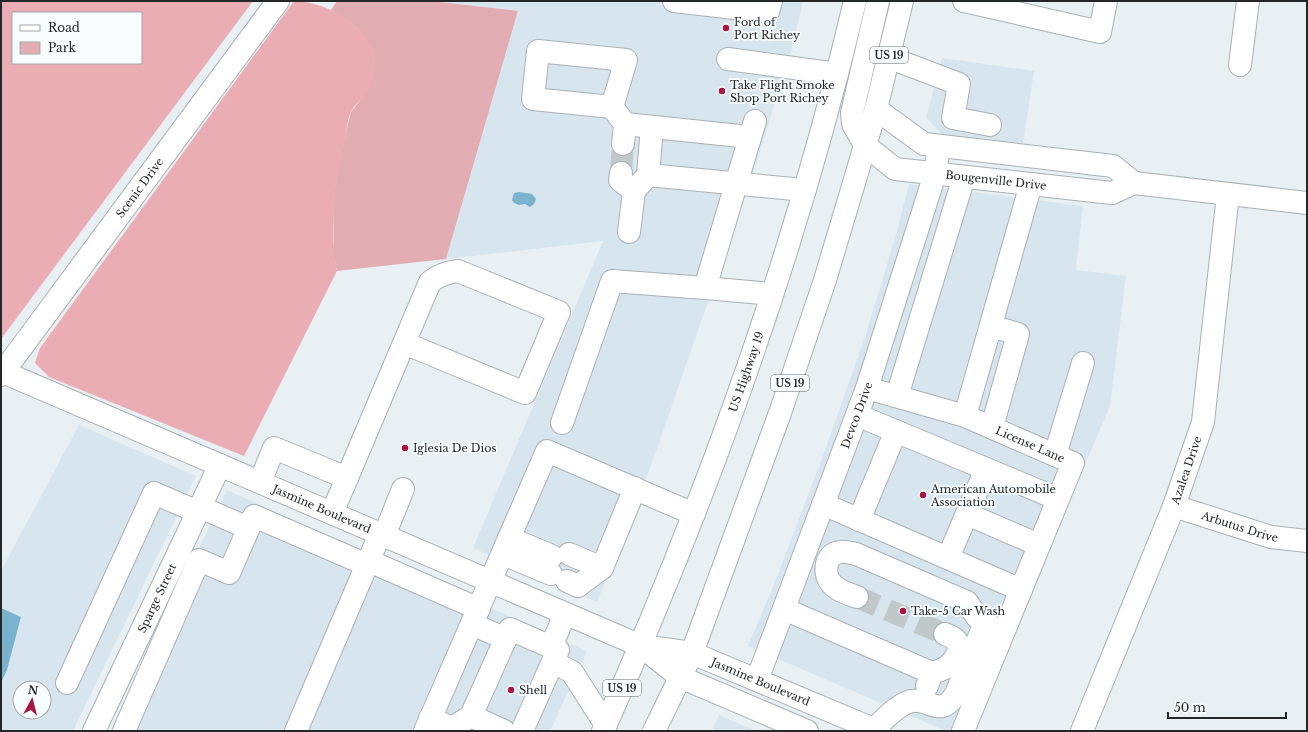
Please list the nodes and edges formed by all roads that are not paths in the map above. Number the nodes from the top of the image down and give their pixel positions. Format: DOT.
graph roads {
  1 [pos="278,1"];
  2 [pos="674,1"];
  3 [pos="771,1"];
  4 [pos="855,1"];
  5 [pos="878,1"];
  6 [pos="902,1"];
  7 [pos="964,1"];
  8 [pos="1106,1"];
  9 [pos="1248,1"];
  10 [pos="993,4"];
  11 [pos="888,57"];
  12 [pos="728,59"];
  13 [pos="1240,65"];
  14 [pos="837,74"];
  15 [pos="612,107"];
  16 [pos="876,109"];
  17 [pos="990,125"];
  18 [pos="652,127"];
  19 [pos="865,145"];
  20 [pos="939,146"];
  21 [pos="621,173"];
  22 [pos="648,174"];
  23 [pos="935,174"];
  24 [pos="964,177"];
  25 [pos="736,183"];
  26 [pos="1134,183"];
  27 [pos="1031,184"];
  28 [pos="804,190"];
  29 [pos="634,191"];
  30 [pos="1228,194"];
  31 [pos="1307,203"];
  32 [pos="924,210"];
  33 [pos="951,218"];
  34 [pos="630,232"];
  35 [pos="705,288"];
  36 [pos="772,294"];
  37 [pos="991,326"];
  38 [pos="404,343"];
  39 [pos="1083,363"];
  40 [pos="2,373"];
  41 [pos="867,388"];
  42 [pos="897,396"];
  43 [pos="857,415"];
  44 [pos="965,416"];
  45 [pos="562,423"];
  46 [pos="992,427"];
  47 [pos="896,431"];
  48 [pos="1055,455"];
  49 [pos="220,465"];
  50 [pos="986,469"];
  51 [pos="347,478"];
  52 [pos="260,482"];
  53 [pos="635,488"];
  54 [pos="403,489"];
  55 [pos="1058,499"];
  56 [pos="823,504"];
  57 [pos="1174,506"];
  58 [pos="199,510"];
  59 [pos="332,513"];
  60 [pos="694,514"];
  61 [pos="967,514"];
  62 [pos="859,520"];
  63 [pos="248,528"];
  64 [pos="382,535"];
  65 [pos="1307,541"];
  66 [pos="508,542"];
  67 [pos="1039,545"];
  68 [pos="948,558"];
  69 [pos="368,563"];
  70 [pos="491,582"];
  71 [pos="1021,590"];
  72 [pos="857,597"];
  73 [pos="784,609"];
  74 [pos="565,614"];
  75 [pos="475,617"];
  76 [pos="989,622"];
  77 [pos="945,634"];
  78 [pos="506,639"];
  79 [pos="641,646"];
  80 [pos="692,653"];
  81 [pos="552,655"];
  82 [pos="932,673"];
  83 [pos="680,677"];
  84 [pos="757,680"];
  85 [pos="67,683"];
  86 [pos="920,702"];
  87 [pos="471,716"];
  88 [pos="428,724"];
  89 [pos="605,728"];
  90 [pos="94,731"];
  91 [pos="124,731"];
  92 [pos="296,731"];
  93 [pos="504,731"];
  94 [pos="522,731"];
  95 [pos="654,731"];
  96 [pos="807,731"];
  97 [pos="876,731"];
  98 [pos="963,731"];
  99 [pos="1082,731"];
  1 -- 40 [label="main road, Scenic Drive"];
  2 -- 3 [label="main road"];
  4 -- 14 [label="main road, US Highway 19 / US 19"];
  5 -- 19 [label="main road, Bougenville Drive"];
  6 -- 11 [label="main road, US 19"];
  7 -- 10 [label="main road"];
  8 -- 10 [label="main road"];
  9 -- 13 [label="main road"];
  11 -- 16 [label="main road, US 19"];
  11 -- 17 [label="main road"];
  12 -- 14 [label="main road"];
  14 -- 28 [label="main road, US Highway 19 / US 19"];
  15 -- 18 [label="main road"];
  16 -- 19 [label="main road, US 19"];
  16 -- 20 [label="main road"];
  18 -- 22 [label="main road"];
  18 -- 25 [label="main road"];
  19 -- 23 [label="main road, Bougenville Drive"];
  19 -- 80 [label="main road, US 19"];
  20 -- 23 [label="main road, Devco Drive"];
  20 -- 26 [label="main road"];
  21 -- 29 [label="main road"];
  22 -- 25 [label="main road"];
  22 -- 29 [label="main road"];
  23 -- 24 [label="main road, Bougenville Drive"];
  23 -- 32 [label="main road, Devco Drive"];
  24 -- 27 [label="main road, Bougenville Drive"];
  24 -- 33 [label="main road"];
  25 -- 28 [label="main road"];
  25 -- 35 [label="main road"];
  26 -- 27 [label="main road, Bougenville Drive"];
  26 -- 30 [label="main road"];
  27 -- 37 [label="main road"];
  28 -- 36 [label="main road, US Highway 19 / US 19"];
  29 -- 34 [label="main road"];
  30 -- 31 [label="main road"];
  30 -- 57 [label="main road, Azalea Drive"];
  32 -- 33 [label="main road"];
  32 -- 41 [label="main road, Devco Drive"];
  33 -- 42 [label="main road"];
  35 -- 36 [label="main road"];
  35 -- 45 [label="main road"];
  36 -- 60 [label="main road, US Highway 19 / US 19"];
  37 -- 44 [label="main road"];
  37 -- 46 [label="main road"];
  38 -- 38 [label="main road"];
  38 -- 51 [label="main road"];
  39 -- 48 [label="main road"];
  40 -- 49 [label="main road, Jasmine Boulevard"];
  41 -- 42 [label="main road, License Lane"];
  41 -- 43 [label="main road, Devco Drive"];
  42 -- 44 [label="main road, License Lane"];
  43 -- 47 [label="main road"];
  43 -- 56 [label="main road, Devco Drive"];
  44 -- 46 [label="main road, License Lane"];
  46 -- 48 [label="main road, License Lane"];
  47 -- 50 [label="main road"];
  47 -- 62 [label="main road"];
  48 -- 55 [label="main road, License Lane"];
  49 -- 52 [label="main road, Jasmine Boulevard"];
  49 -- 58 [label="main road, Sparge Street"];
  50 -- 55 [label="main road"];
  50 -- 61 [label="main road"];
  51 -- 52 [label="main road"];
  51 -- 59 [label="main road"];
  52 -- 59 [label="main road, Jasmine Boulevard"];
  53 -- 60 [label="main road"];
  53 -- 66 [label="main road"];
  53 -- 66 [label="main road"];
  54 -- 64 [label="main road"];
  55 -- 67 [label="main road, License Lane"];
  56 -- 62 [label="main road"];
  56 -- 73 [label="main road, Devco Drive"];
  57 -- 65 [label="main road, Arbutus Drive"];
  57 -- 99 [label="main road, Azalea Drive"];
  58 -- 63 [label="main road"];
  58 -- 85 [label="main road"];
  58 -- 90 [label="main road, Sparge Street"];
  59 -- 64 [label="main road, Jasmine Boulevard"];
  60 -- 79 [label="main road, US Highway 19 / US 19"];
  61 -- 67 [label="main road"];
  61 -- 68 [label="main road"];
  62 -- 68 [label="main road"];
  63 -- 69 [label="main road"];
  63 -- 91 [label="main road"];
  64 -- 69 [label="main road"];
  64 -- 70 [label="main road, Jasmine Boulevard"];
  66 -- 70 [label="main road"];
  67 -- 71 [label="main road, License Lane"];
  68 -- 71 [label="main road"];
  69 -- 75 [label="main road"];
  69 -- 92 [label="main road"];
  70 -- 74 [label="main road, Jasmine Boulevard"];
  70 -- 75 [label="main road"];
  71 -- 76 [label="main road, License Lane"];
  72 -- 76 [label="main road"];
  73 -- 82 [label="main road"];
  73 -- 84 [label="main road, Devco Drive"];
  74 -- 79 [label="main road, Jasmine Boulevard"];
  74 -- 81 [label="main road"];
  75 -- 78 [label="main road"];
  75 -- 88 [label="main road"];
  76 -- 86 [label="main road"];
  76 -- 98 [label="main road, License Lane"];
  77 -- 82 [label="main road"];
  78 -- 81 [label="main road"];
  78 -- 87 [label="main road"];
  79 -- 80 [label="main road, Jasmine Boulevard"];
  79 -- 83 [label="main road, Jasmine Boulevard"];
  79 -- 89 [label="main road, US Highway 19 / US 19"];
  80 -- 83 [label="main road, US 19"];
  80 -- 84 [label="main road, Jasmine Boulevard"];
  81 -- 89 [label="main road"];
  81 -- 94 [label="main road"];
  82 -- 86 [label="main road"];
  83 -- 95 [label="main road, US 19"];
  83 -- 96 [label="main road, Jasmine Boulevard"];
  84 -- 97 [label="main road, Jasmine Boulevard"];
  86 -- 97 [label="main road"];
  87 -- 88 [label="main road"];
  87 -- 93 [label="main road"];
}
